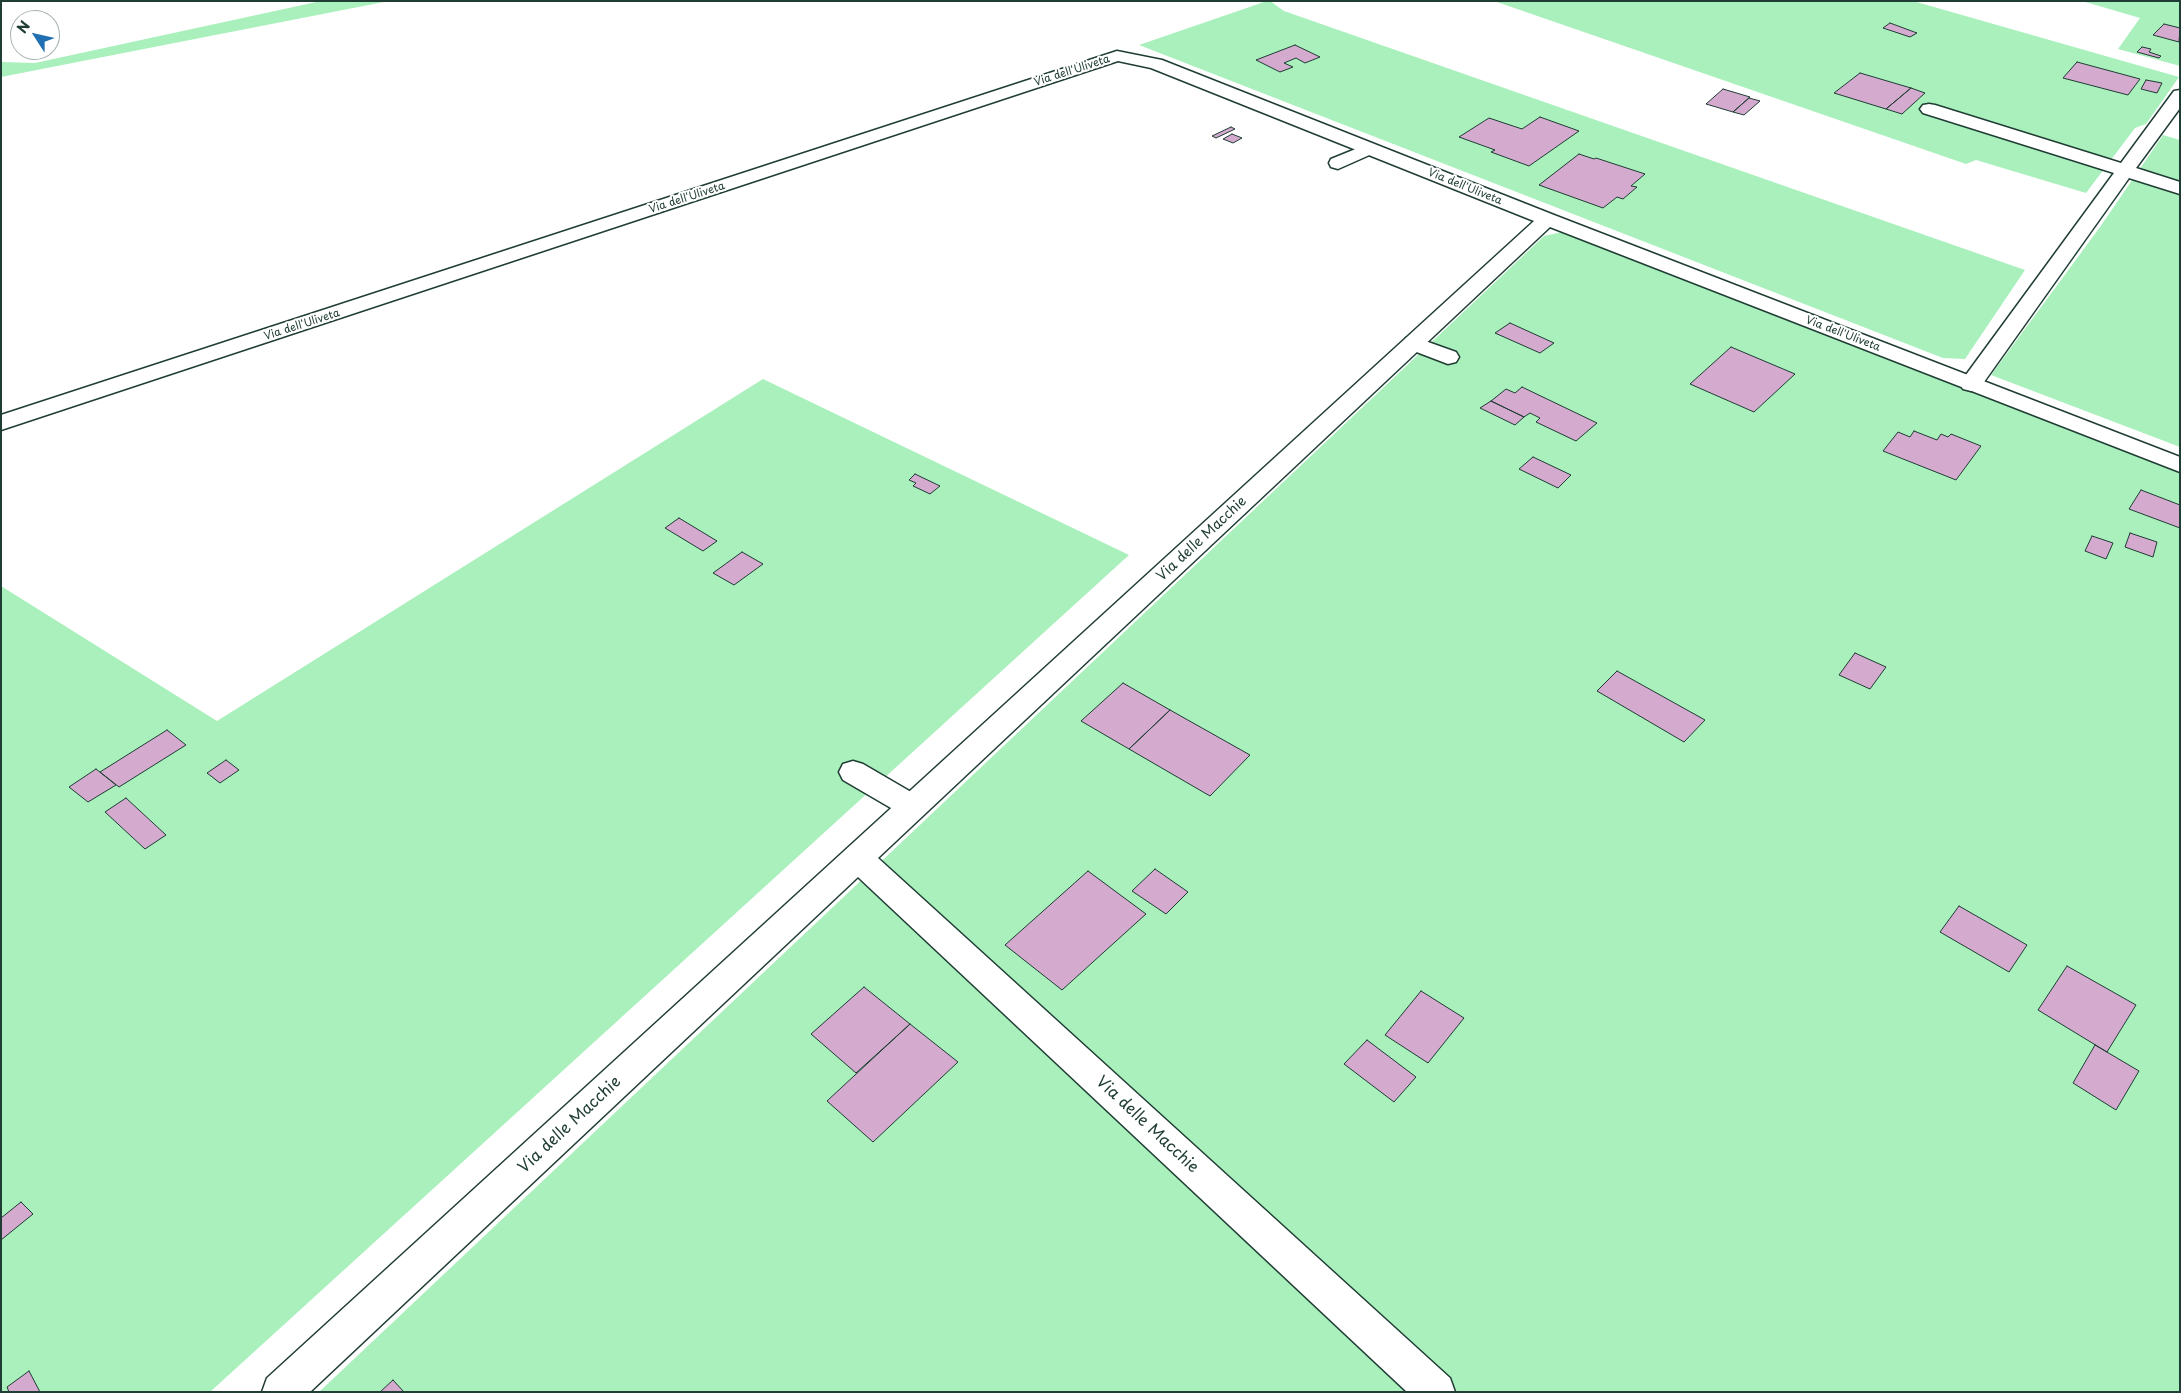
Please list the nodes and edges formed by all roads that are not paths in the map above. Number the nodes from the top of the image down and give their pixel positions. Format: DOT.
graph roads {
  1 [pos="2180,95"];
  2 [pos="1929,108"];
  3 [pos="1368,149"];
  4 [pos="1338,163"];
  5 [pos="2124,170"];
  6 [pos="2180,188"];
  7 [pos="1547,220"];
  8 [pos="1414,343"];
  9 [pos="1448,357"];
  10 [pos="1971,384"];
  11 [pos="1,423"];
  12 [pos="2180,465"];
  13 [pos="853,772"];
  14 [pos="913,806"];
  15 [pos="858,858"];
  16 [pos="281,1392"];
  17 [pos="1436,1392"];
  1 -- 5 [label="street"];
  2 -- 5 [label="street"];
  3 -- 4 [label="street"];
  3 -- 7 [label="street, Via dell'Uliveta"];
  3 -- 11 [label="street, Via dell'Uliveta"];
  5 -- 6 [label="street"];
  5 -- 10 [label="street"];
  7 -- 8 [label="street, Via delle Macchie"];
  7 -- 10 [label="street, Via dell'Uliveta"];
  8 -- 9 [label="street"];
  8 -- 14 [label="street, Via delle Macchie"];
  10 -- 12 [label="street, Via dell'Uliveta"];
  13 -- 14 [label="street"];
  14 -- 15 [label="street, Via delle Macchie"];
  15 -- 16 [label="street, Via delle Macchie"];
  15 -- 17 [label="street, Via delle Macchie"];
}
